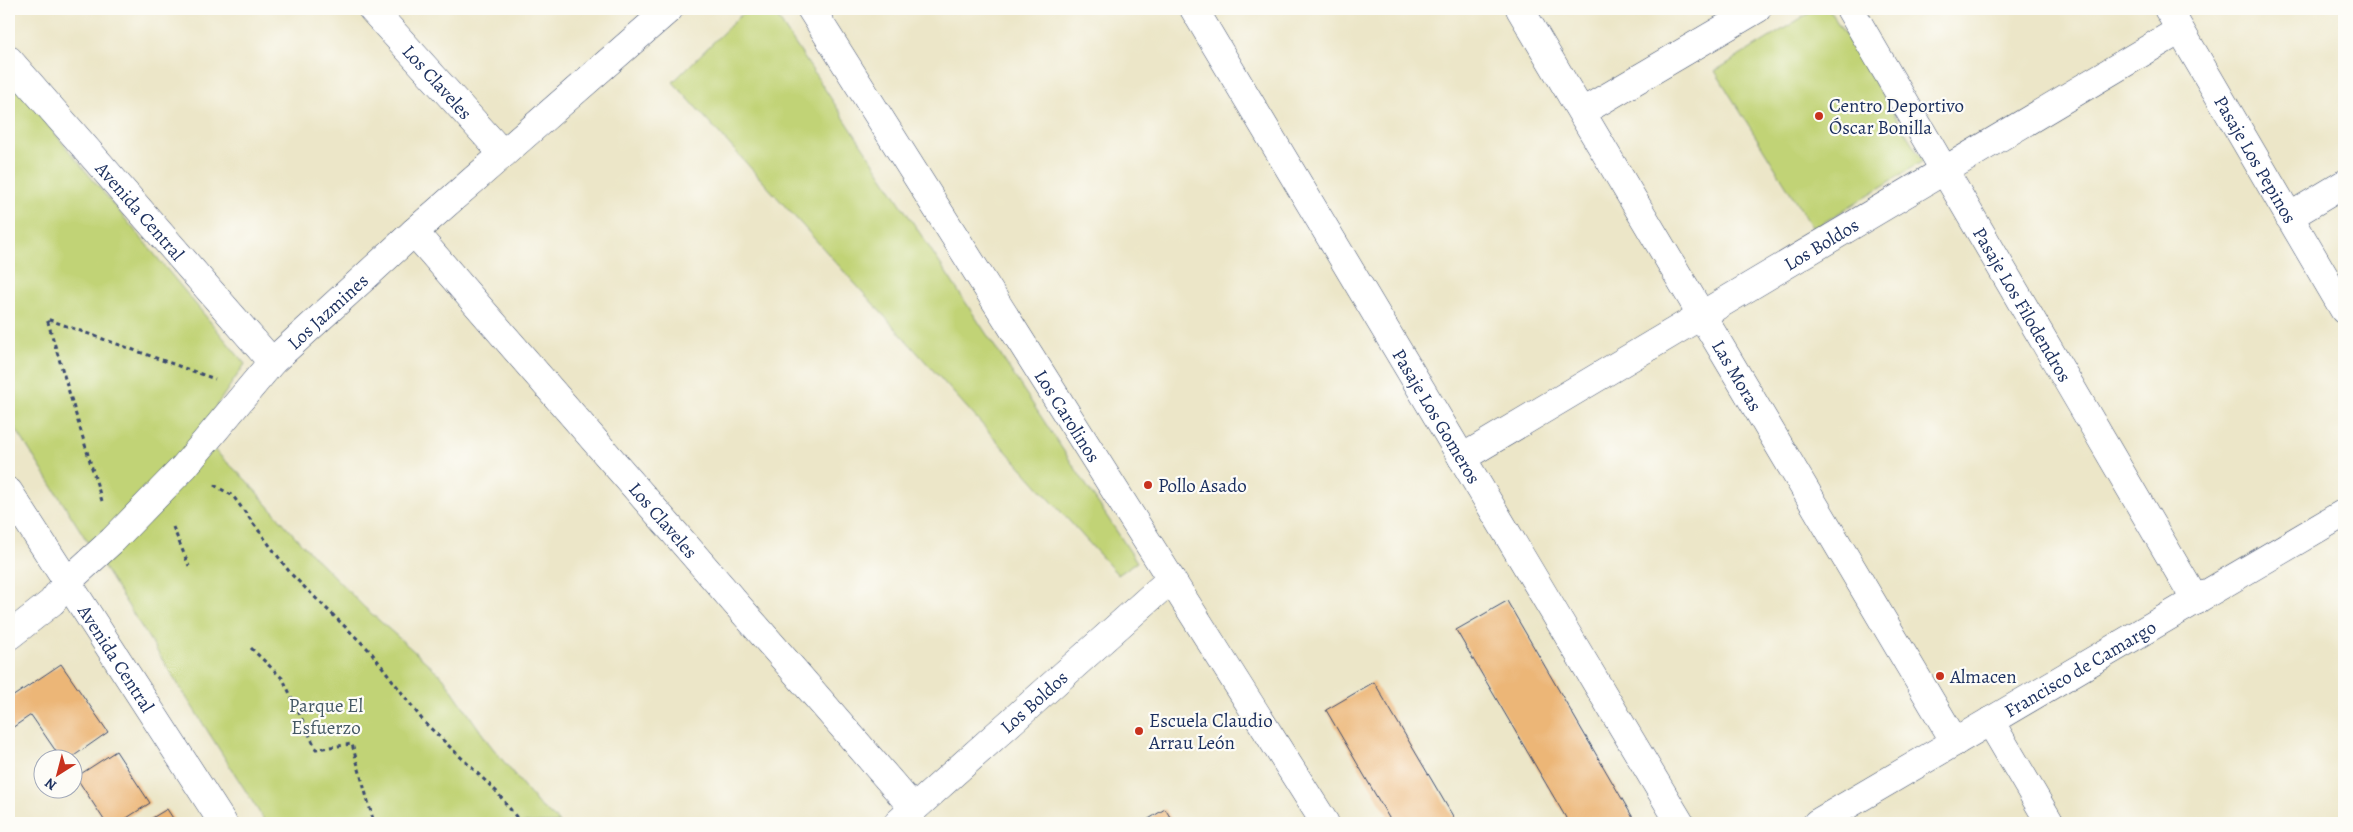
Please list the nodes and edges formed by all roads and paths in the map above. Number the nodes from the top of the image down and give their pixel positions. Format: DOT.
graph roads {
  1 [pos="372,9"];
  2 [pos="669,9"];
  3 [pos="811,9"];
  4 [pos="1194,9"];
  5 [pos="1520,9"];
  6 [pos="1757,9"];
  7 [pos="1850,9"];
  8 [pos="2174,19"];
  9 [pos="9,60"];
  10 [pos="1582,112"];
  11 [pos="503,154"];
  12 [pos="1945,170"];
  13 [pos="2344,184"];
  14 [pos="2289,217"];
  15 [pos="414,232"];
  16 [pos="2344,310"];
  17 [pos="1702,315"];
  18 [pos="272,362"];
  19 [pos="248,390"];
  20 [pos="1462,458"];
  21 [pos="184,467"];
  22 [pos="9,492"];
  23 [pos="2344,514"];
  24 [pos="113,540"];
  25 [pos="1171,579"];
  26 [pos="67,582"];
  27 [pos="2196,601"];
  28 [pos="9,636"];
  29 [pos="251,648"];
  30 [pos="1990,721"];
  31 [pos="1955,742"];
  32 [pos="906,816"];
  33 [pos="223,823"];
  34 [pos="374,823"];
  35 [pos="521,823"];
  36 [pos="1325,823"];
  37 [pos="1680,823"];
  38 [pos="1817,823"];
  39 [pos="2050,823"];
  1 -- 11 [label="street, Los Claveles"];
  2 -- 11 [label="street, Los Jazmines"];
  3 -- 25 [label="street, Los Carolinos"];
  4 -- 20 [label="street, Pasaje Los Gomeros"];
  5 -- 10 [label="street, Las Moras"];
  6 -- 10 [label="street"];
  7 -- 12 [label="street, Pasaje Los Filodendros"];
  8 -- 12 [label="street, Los Boldos"];
  8 -- 14 [label="street, Pasaje Los Pepinos"];
  9 -- 18 [label="street, Avenida Central"];
  10 -- 17 [label="street, Las Moras"];
  11 -- 15 [label="street, Los Jazmines"];
  12 -- 17 [label="street, Los Boldos"];
  12 -- 27 [label="street, Pasaje Los Filodendros"];
  13 -- 14 [label="street"];
  14 -- 16 [label="street, Pasaje Los Pepinos"];
  15 -- 18 [label="street, Los Jazmines"];
  15 -- 32 [label="street, Los Claveles"];
  17 -- 20 [label="street, Los Boldos"];
  17 -- 31 [label="street, Las Moras"];
  18 -- 19 [label="street, Los Jazmines"];
  19 -- 21 [label="street, Los Jazmines"];
  19 -- 24 [label="path"];
  20 -- 37 [label="street, Pasaje Los Gomeros"];
  21 -- 24 [label="street, Los Jazmines"];
  21 -- 35 [label="path"];
  22 -- 26 [label="street, Avenida Central"];
  23 -- 27 [label="street, Francisco de Camargo"];
  24 -- 26 [label="street, Los Jazmines"];
  25 -- 32 [label="street, Los Boldos"];
  25 -- 36 [label="street, Los Carolinos"];
  26 -- 28 [label="street, Los Jazmines"];
  26 -- 33 [label="street, Avenida Central"];
  27 -- 30 [label="street, Francisco de Camargo"];
  29 -- 34 [label="path"];
  30 -- 31 [label="street, Francisco de Camargo"];
  30 -- 39 [label="street"];
  31 -- 38 [label="street, Francisco de Camargo"];
}
